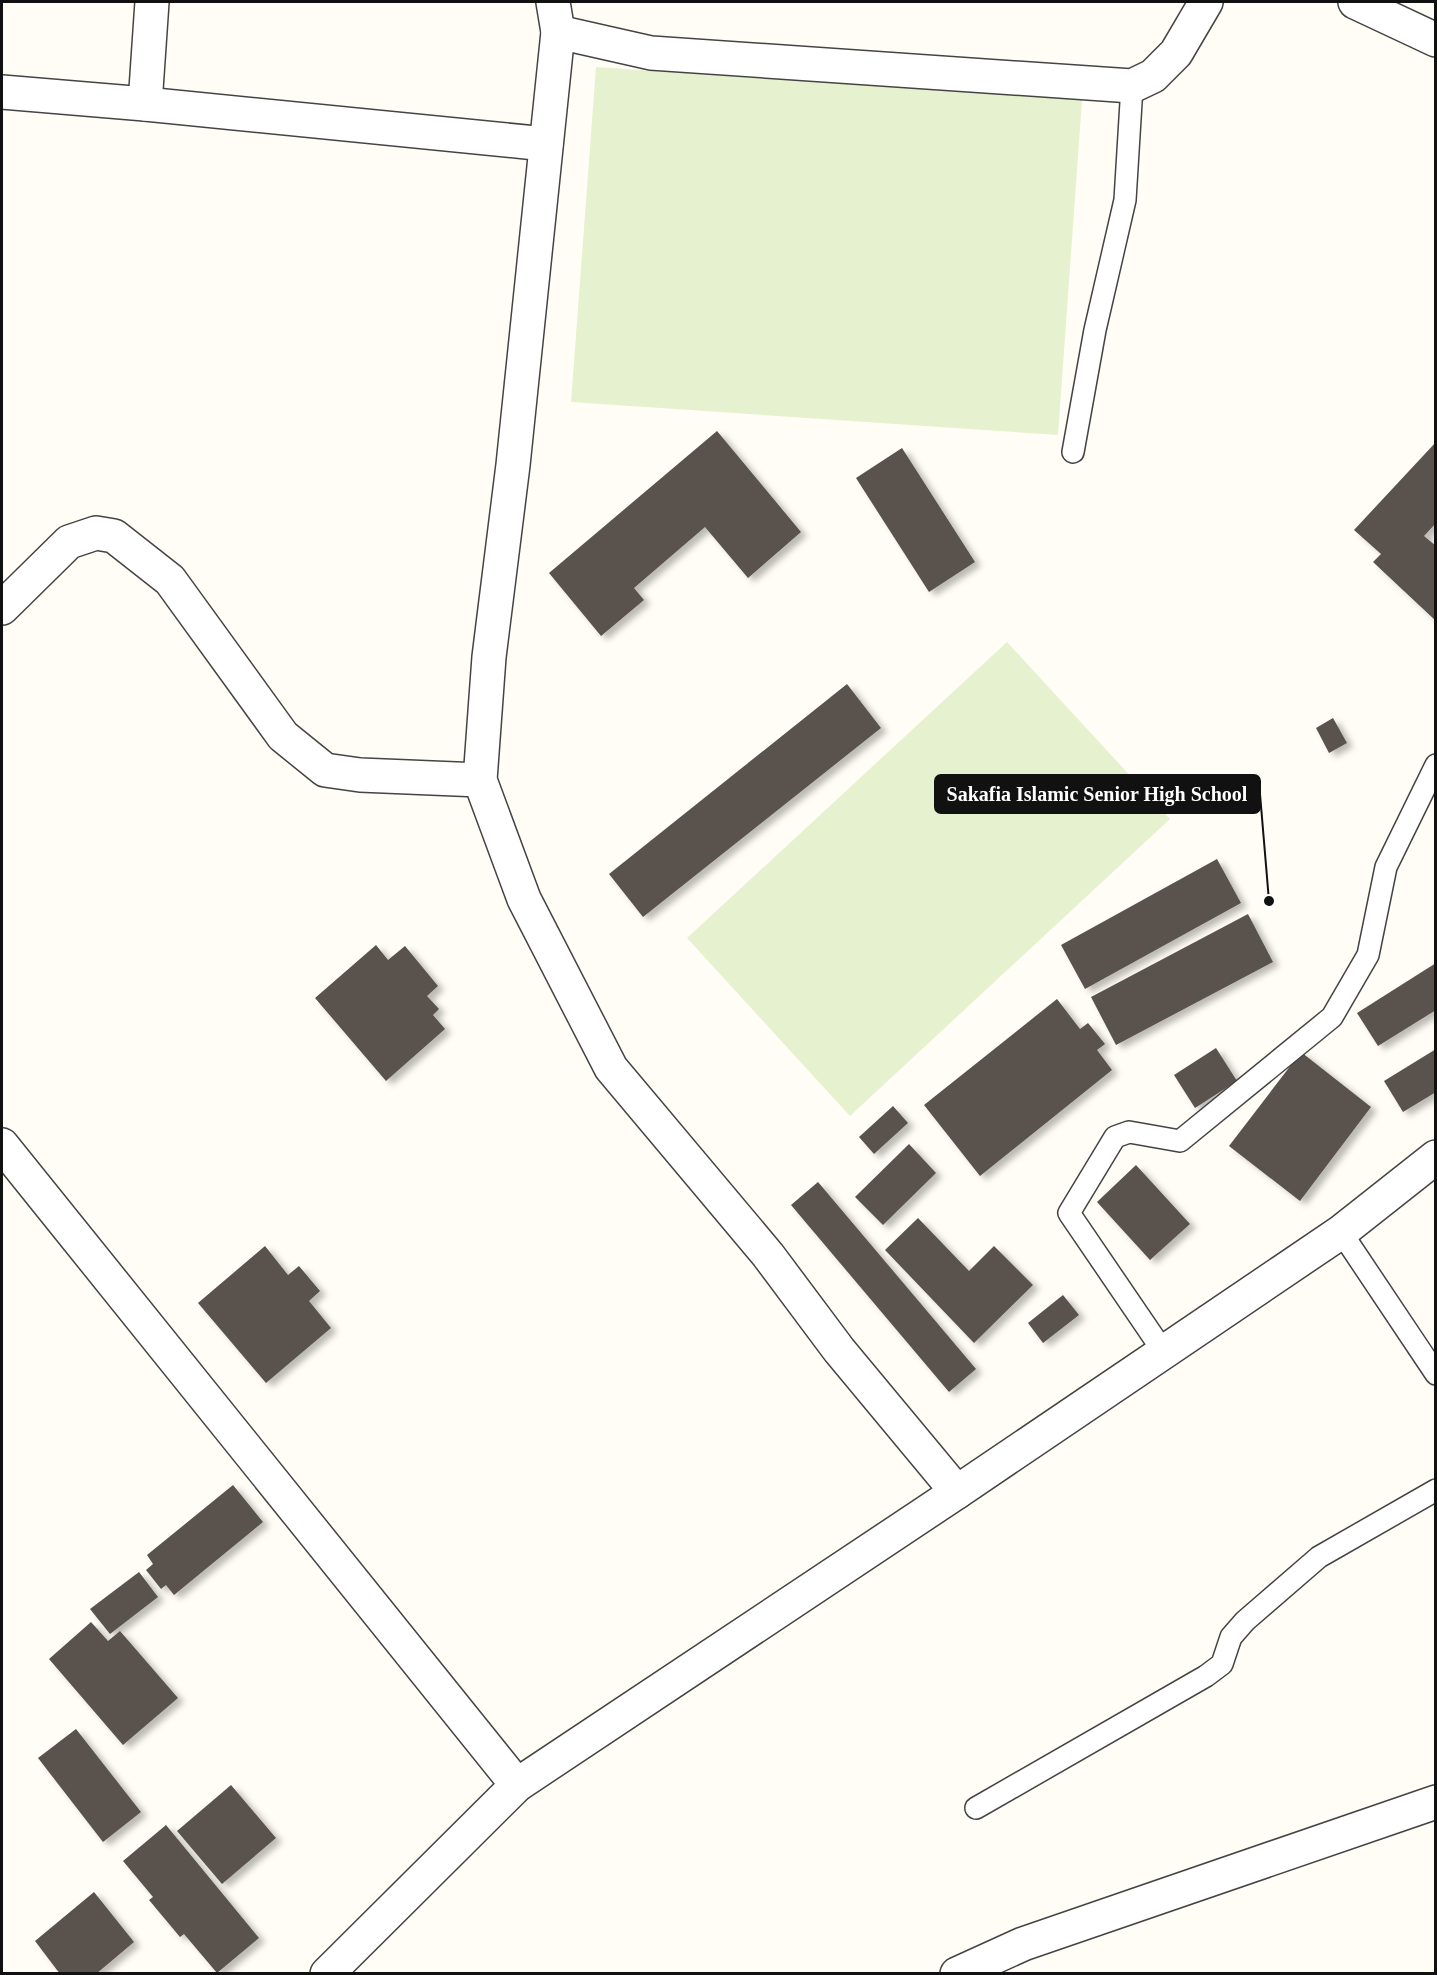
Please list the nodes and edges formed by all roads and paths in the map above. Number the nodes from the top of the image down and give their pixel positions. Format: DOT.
graph roads {
  1 [pos="152,2"];
  2 [pos="1206,2"];
  3 [pos="1355,2"];
  4 [pos="555,17"];
  5 [pos="1436,40"];
  6 [pos="1132,86"];
  7 [pos="2,92"];
  8 [pos="145,104"];
  9 [pos="546,144"];
  10 [pos="1073,452"];
  11 [pos="2,608"];
  12 [pos="1436,765"];
  13 [pos="480,780"];
  14 [pos="2,1145"];
  15 [pos="1436,1157"];
  16 [pos="1341,1232"];
  17 [pos="1163,1352"];
  18 [pos="1436,1374"];
  19 [pos="1436,1490"];
  20 [pos="957,1492"];
  21 [pos="517,1785"];
  22 [pos="1436,1802"];
  23 [pos="976,1808"];
  24 [pos="327,1974"];
  25 [pos="957,1974"];
  1 -- 8 [label="street"];
  2 -- 6 [label="street"];
  3 -- 5 [label="street"];
  4 -- 6 [label="street"];
  4 -- 9 [label="street"];
  6 -- 10 [label="lane"];
  7 -- 8 [label="street"];
  8 -- 9 [label="street"];
  9 -- 13 [label="street"];
  11 -- 13 [label="street"];
  12 -- 17 [label="lane"];
  13 -- 20 [label="street"];
  14 -- 21 [label="street"];
  15 -- 16 [label="street"];
  16 -- 17 [label="street"];
  16 -- 18 [label="lane"];
  17 -- 20 [label="street"];
  19 -- 23 [label="lane"];
  20 -- 21 [label="street"];
  21 -- 24 [label="street"];
  22 -- 25 [label="street"];
}
